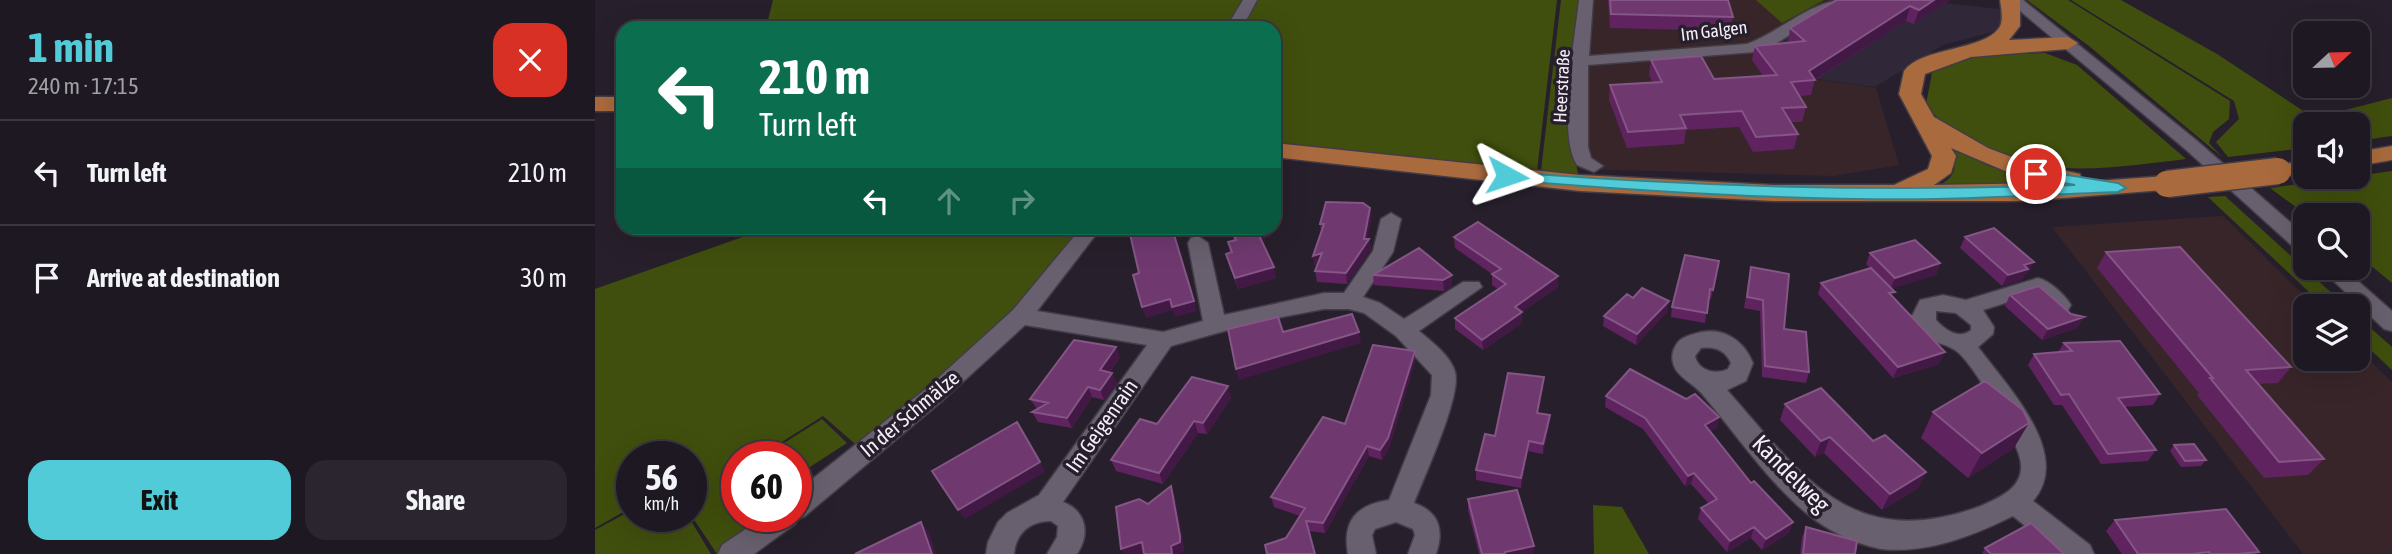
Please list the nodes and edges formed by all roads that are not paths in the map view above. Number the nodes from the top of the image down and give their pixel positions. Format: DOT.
graph roads {
  1 [pos="1250,0"];
  2 [pos="1586,0"];
  3 [pos="1839,0"];
  4 [pos="2012,0"];
  5 [pos="1238,21"];
  6 [pos="2069,43"];
  7 [pos="1980,47"];
  8 [pos="1582,61"];
  9 [pos="595,104"];
  10 [pos="616,104"];
  11 [pos="1924,119"];
  12 [pos="1281,151"];
  13 [pos="2392,153"];
  14 [pos="2370,157"];
  15 [pos="2293,169"];
  16 [pos="1587,174"];
  17 [pos="2118,188"];
  18 [pos="1893,194"];
  19 [pos="1391,219"];
  20 [pos="1085,235"];
  21 [pos="2293,235"];
  22 [pos="1198,243"];
  23 [pos="2344,280"];
  24 [pos="1471,287"];
  25 [pos="1350,301"];
  26 [pos="1965,308"];
  27 [pos="1021,316"];
  28 [pos="2074,317"];
  29 [pos="2392,323"];
  30 [pos="1215,326"];
  31 [pos="1404,330"];
  32 [pos="1163,340"];
  33 [pos="1963,342"];
  34 [pos="1704,380"];
  35 [pos="812,495"];
  36 [pos="2015,502"];
  37 [pos="1399,509"];
  38 [pos="1039,510"];
  39 [pos="763,532"];
  40 [pos="732,554"];
  41 [pos="1000,554"];
  42 [pos="1061,554"];
  43 [pos="1362,554"];
  44 [pos="1422,554"];
  45 [pos="2080,554"];
  1 -- 5 [label="street"];
  2 -- 8 [label="street, Heerstraße"];
  3 -- 8 [label="street, Im Galgen"];
  4 -- 6 [label="street"];
  4 -- 7 [label="main road"];
  6 -- 7 [label="main road"];
  6 -- 21 [label="street"];
  7 -- 11 [label="main road"];
  8 -- 16 [label="street, Heerstraße"];
  9 -- 10 [label="main road"];
  11 -- 17 [label="main road"];
  11 -- 18 [label="main road"];
  12 -- 16 [label="main road"];
  13 -- 14 [label="main road"];
  15 -- 17 [label="main road, bridge"];
  16 -- 18 [label="main road"];
  17 -- 18 [label="main road"];
  19 -- 25 [label="street"];
  20 -- 27 [label="street, In der Schmälze"];
  22 -- 30 [label="street"];
  23 -- 29 [label="street"];
  24 -- 31 [label="street"];
  25 -- 30 [label="street"];
  25 -- 31 [label="street"];
  26 -- 28 [label="street"];
  26 -- 33 [label="street"];
  26 -- 33 [label="street"];
  27 -- 32 [label="street"];
  27 -- 35 [label="street, In der Schmälze"];
  30 -- 32 [label="street"];
  31 -- 37 [label="street"];
  32 -- 38 [label="street, Im Geigenrain"];
  33 -- 36 [label="street"];
  34 -- 36 [label="street, Kandelweg"];
  36 -- 45 [label="street"];
  37 -- 43 [label="street"];
  37 -- 44 [label="street"];
  38 -- 41 [label="street, Im Geigenrain"];
  38 -- 42 [label="street"];
  39 -- 40 [label="street"];
}
